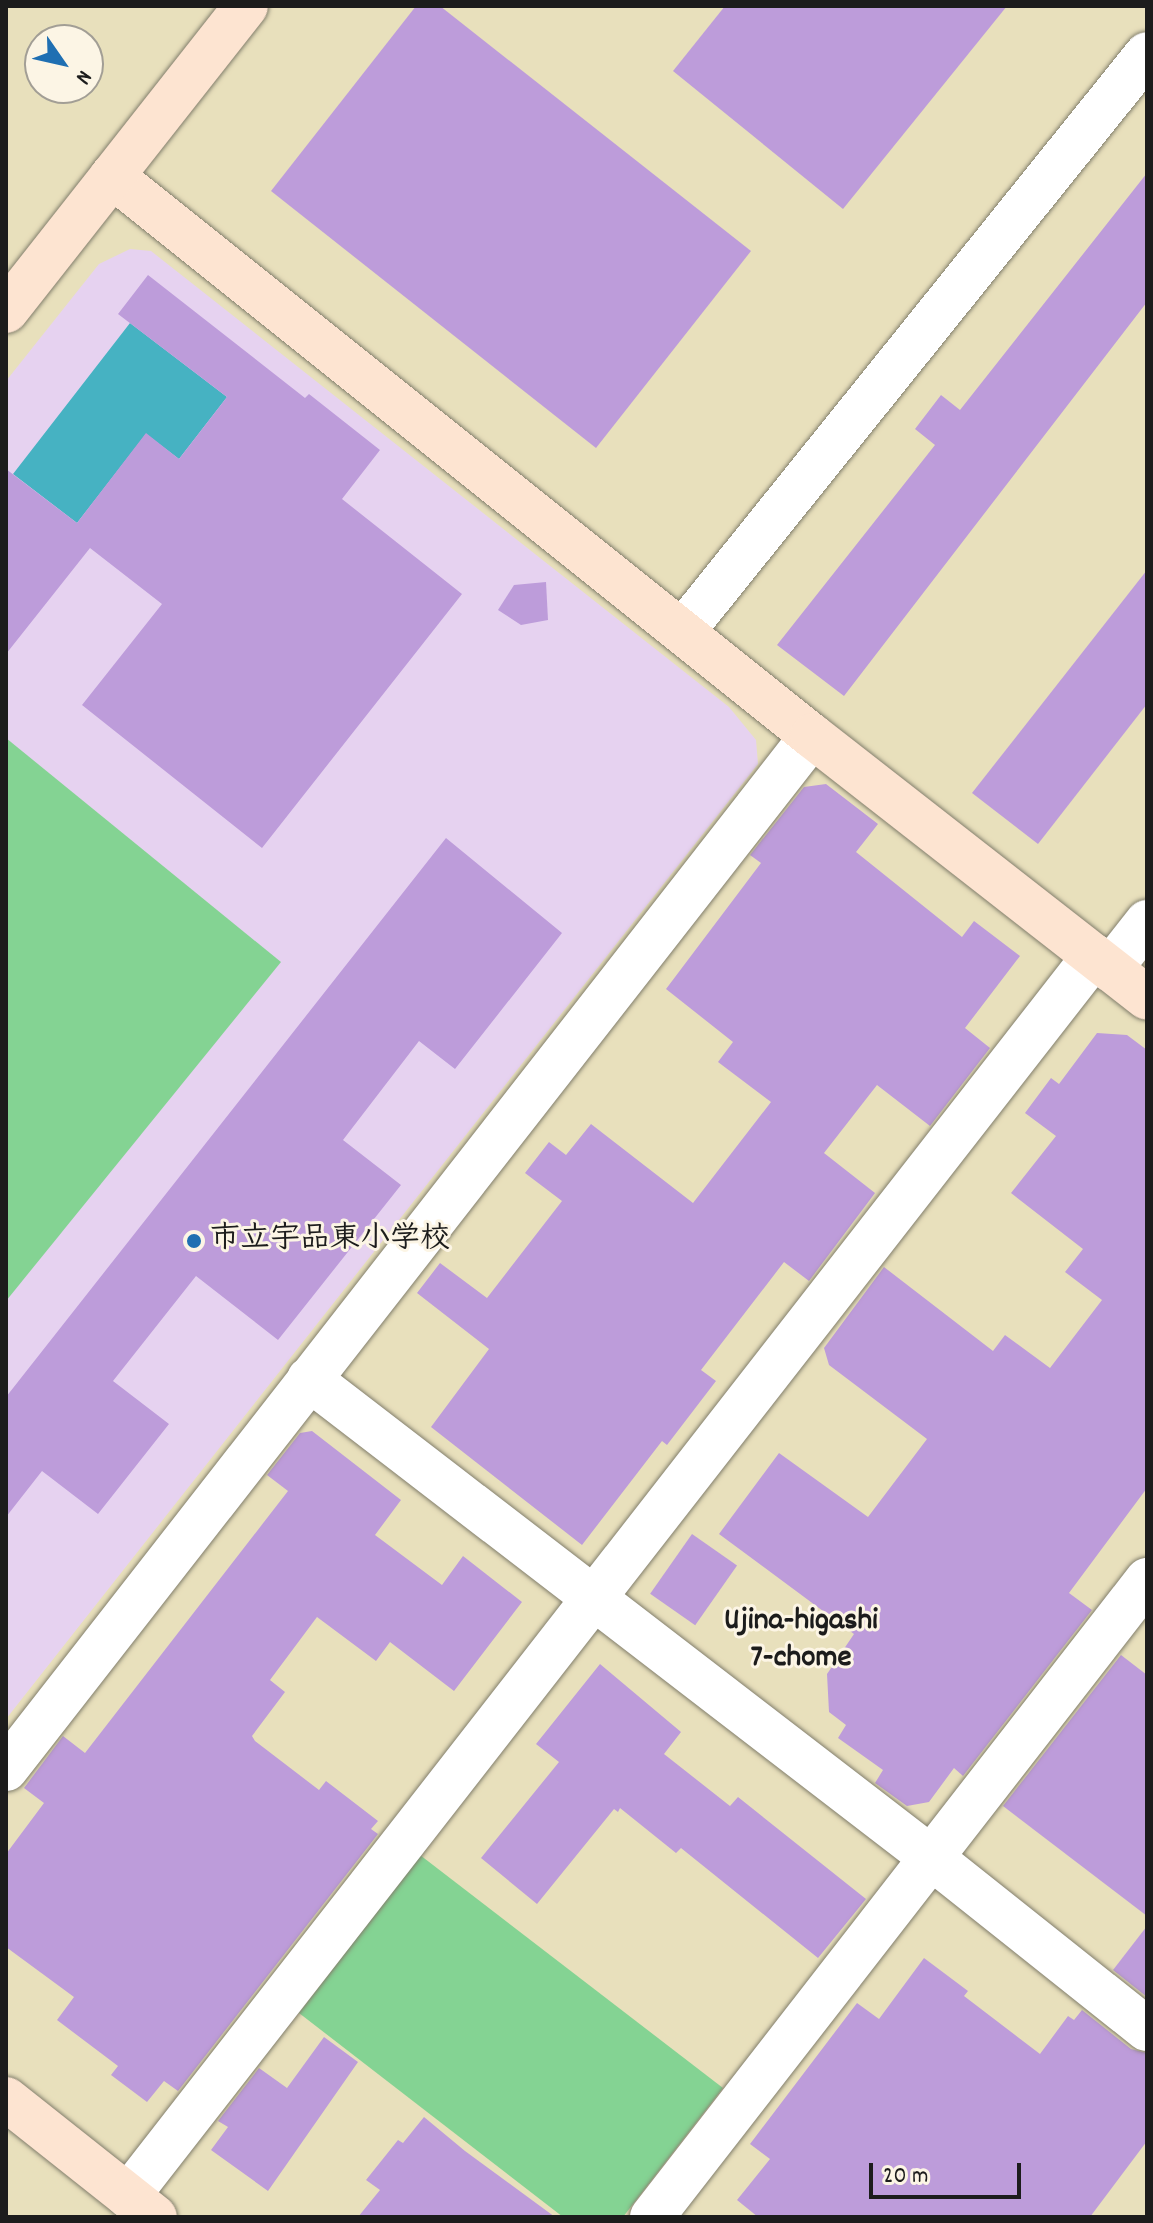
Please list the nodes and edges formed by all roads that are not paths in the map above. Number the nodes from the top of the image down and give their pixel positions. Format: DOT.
graph roads {
  1 [pos="246,6"];
  2 [pos="1147,54"];
  3 [pos="112,176"];
  4 [pos="6,311"];
  5 [pos="683,631"];
  6 [pos="812,736"];
  7 [pos="1147,922"];
  8 [pos="1102,962"];
  9 [pos="1147,998"];
  10 [pos="309,1379"];
  11 [pos="1147,1580"];
  12 [pos="594,1601"];
  13 [pos="6,1769"];
  14 [pos="933,1859"];
  15 [pos="1147,2029"];
  16 [pos="6,2099"];
  17 [pos="142,2207"];
  18 [pos="652,2217"];
  1 -- 3 [label="street"];
  2 -- 5 [label="street"];
  3 -- 4 [label="street"];
  3 -- 5 [label="street"];
  5 -- 6 [label="street"];
  6 -- 8 [label="street"];
  6 -- 10 [label="street"];
  7 -- 8 [label="street"];
  8 -- 9 [label="street"];
  8 -- 12 [label="street"];
  10 -- 12 [label="street"];
  10 -- 13 [label="street"];
  11 -- 14 [label="street"];
  12 -- 14 [label="street"];
  12 -- 17 [label="street"];
  14 -- 15 [label="street"];
  14 -- 18 [label="street"];
  16 -- 17 [label="street"];
}
